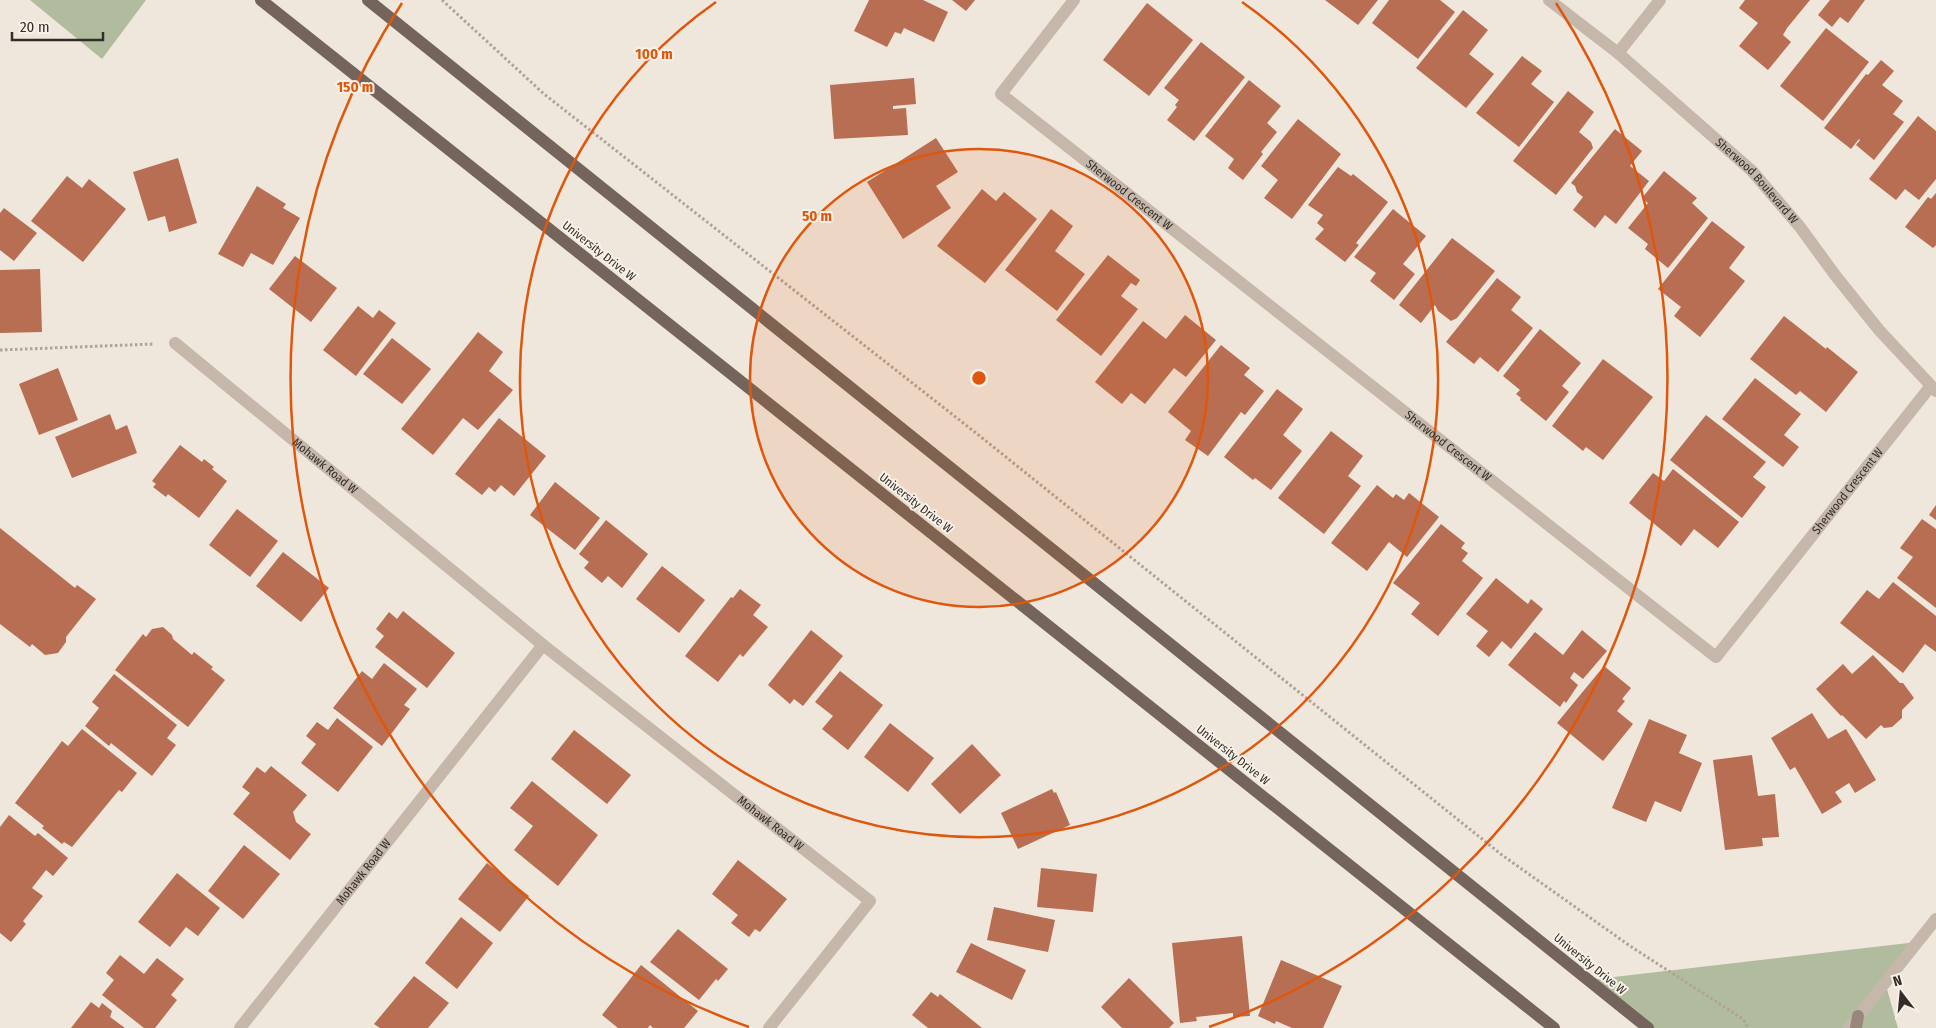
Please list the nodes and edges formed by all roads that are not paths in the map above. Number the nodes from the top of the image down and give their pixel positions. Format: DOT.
graph roads {
  1 [pos="261,0"];
  2 [pos="368,0"];
  3 [pos="1074,0"];
  4 [pos="1549,0"];
  5 [pos="1660,0"];
  6 [pos="1618,53"];
  7 [pos="175,343"];
  8 [pos="1933,389"];
  9 [pos="543,645"];
  10 [pos="1936,919"];
  11 [pos="1857,1022"];
  12 [pos="240,1028"];
  13 [pos="769,1028"];
  14 [pos="1554,1028"];
  15 [pos="1648,1028"];
  16 [pos="1849,1028"];
  1 -- 14 [label="main road, University Drive W"];
  2 -- 15 [label="main road, University Drive W"];
  3 -- 8 [label="street, Sherwood Crescent W"];
  4 -- 6 [label="street, Sherwood Boulevard W"];
  5 -- 6 [label="street"];
  6 -- 8 [label="street, Sherwood Boulevard W"];
  7 -- 9 [label="street, Mohawk Road W"];
  9 -- 12 [label="street, Mohawk Road W"];
  9 -- 13 [label="street, Mohawk Road W"];
  10 -- 11 [label="street"];
  11 -- 16 [label="street"];
}
